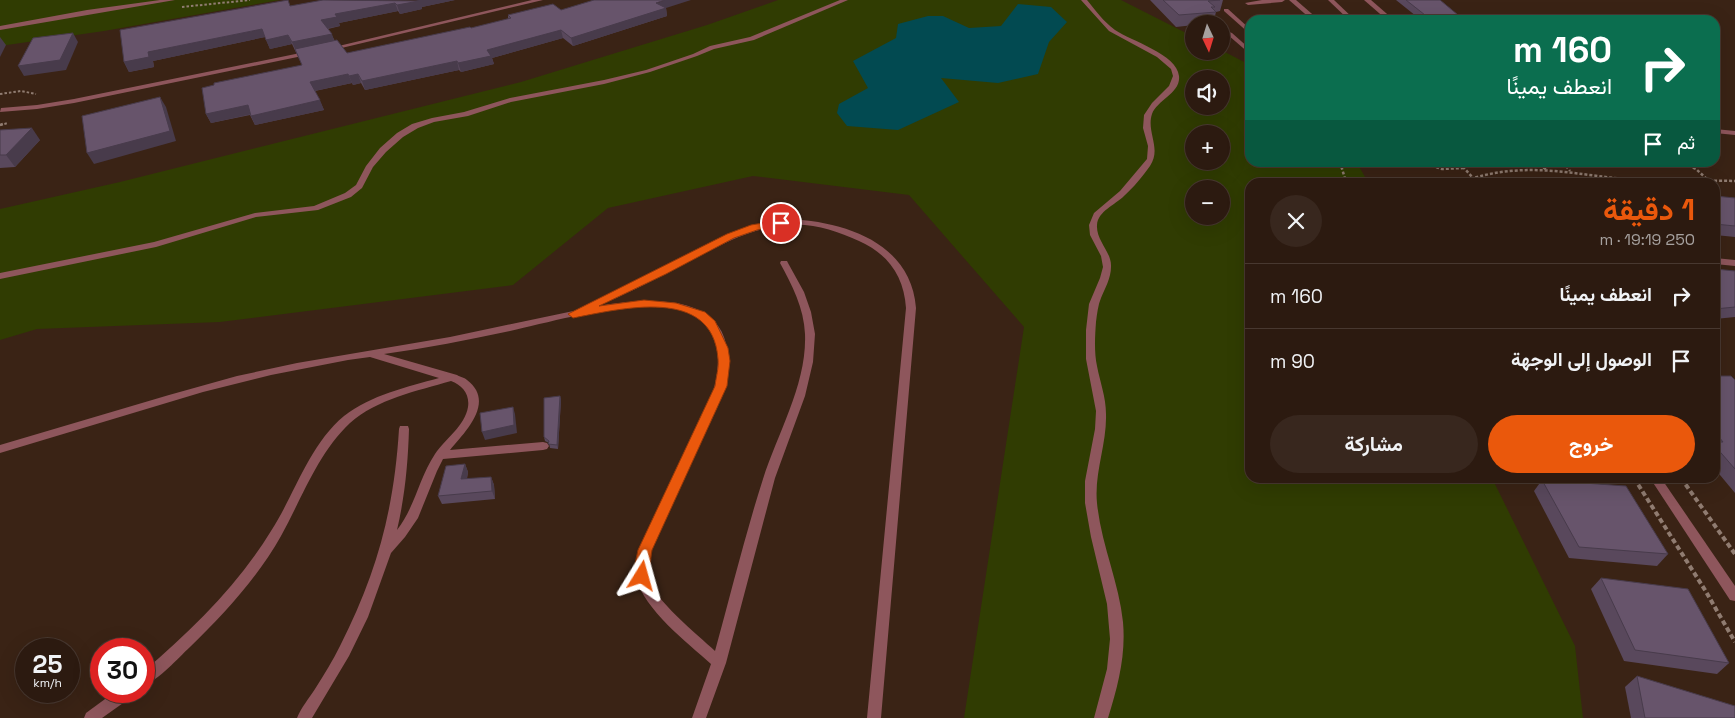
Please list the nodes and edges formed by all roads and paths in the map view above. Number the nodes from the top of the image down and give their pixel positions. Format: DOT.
graph roads {
  1 [pos="127,0"];
  2 [pos="172,0"];
  3 [pos="540,0"];
  4 [pos="845,0"];
  5 [pos="1084,0"];
  6 [pos="1282,0"];
  7 [pos="1292,0"];
  8 [pos="1331,0"];
  9 [pos="1367,0"];
  10 [pos="1248,3"];
  11 [pos="1226,10"];
  12 [pos="1310,15"];
  13 [pos="1347,15"];
  14 [pos="1385,15"];
  15 [pos="0,22"];
  16 [pos="1245,27"];
  17 [pos="0,28"];
  18 [pos="1230,34"];
  19 [pos="1245,48"];
  20 [pos="1,110"];
  21 [pos="1720,132"];
  22 [pos="1735,133"];
  23 [pos="1436,167"];
  24 [pos="1543,167"];
  25 [pos="1566,167"];
  26 [pos="1690,167"];
  27 [pos="1464,168"];
  28 [pos="1548,170"];
  29 [pos="1571,172"];
  30 [pos="1473,178"];
  31 [pos="1617,178"];
  32 [pos="1706,178"];
  33 [pos="1720,180"];
  34 [pos="1735,181"];
  35 [pos="1720,262"];
  36 [pos="784,263"];
  37 [pos="1735,263"];
  38 [pos="0,276"];
  39 [pos="573,314"];
  40 [pos="370,354"];
  41 [pos="453,377"];
  42 [pos="404,429"];
  43 [pos="543,446"];
  44 [pos="0,449"];
  45 [pos="440,455"];
  46 [pos="1637,483"];
  47 [pos="1659,483"];
  48 [pos="1685,483"];
  49 [pos="384,552"];
  50 [pos="1735,554"];
  51 [pos="1735,596"];
  52 [pos="1735,642"];
  53 [pos="719,663"];
  54 [pos="155,669"];
  55 [pos="112,703"];
  56 [pos="91,718"];
  57 [pos="304,718"];
  58 [pos="699,718"];
  59 [pos="874,718"];
  60 [pos="1101,718"];
  1 -- 15 [label="street"];
  2 -- 17 [label="street"];
  3 -- 20 [label="street"];
  4 -- 38 [label="street"];
  5 -- 60 [label="street"];
  6 -- 10 [label="street"];
  7 -- 12 [label="street"];
  8 -- 13 [label="street"];
  9 -- 14 [label="street"];
  11 -- 16 [label="street"];
  18 -- 19 [label="street"];
  21 -- 22 [label="street"];
  23 -- 27 [label="path"];
  24 -- 28 [label="path"];
  25 -- 29 [label="path"];
  26 -- 32 [label="path"];
  27 -- 30 [label="path"];
  28 -- 29 [label="path"];
  28 -- 30 [label="path"];
  29 -- 31 [label="path"];
  33 -- 34 [label="path"];
  35 -- 37 [label="street"];
  36 -- 53 [label="street"];
  39 -- 40 [label="street"];
  39 -- 53 [label="street"];
  39 -- 59 [label="street"];
  40 -- 41 [label="street"];
  40 -- 44 [label="street"];
  41 -- 45 [label="street"];
  41 -- 54 [label="street"];
  42 -- 49 [label="street"];
  43 -- 45 [label="street"];
  45 -- 49 [label="street"];
  46 -- 52 [label="path"];
  47 -- 51 [label="street"];
  48 -- 50 [label="path"];
  49 -- 57 [label="street"];
  53 -- 58 [label="street"];
  55 -- 56 [label="street"];
}
